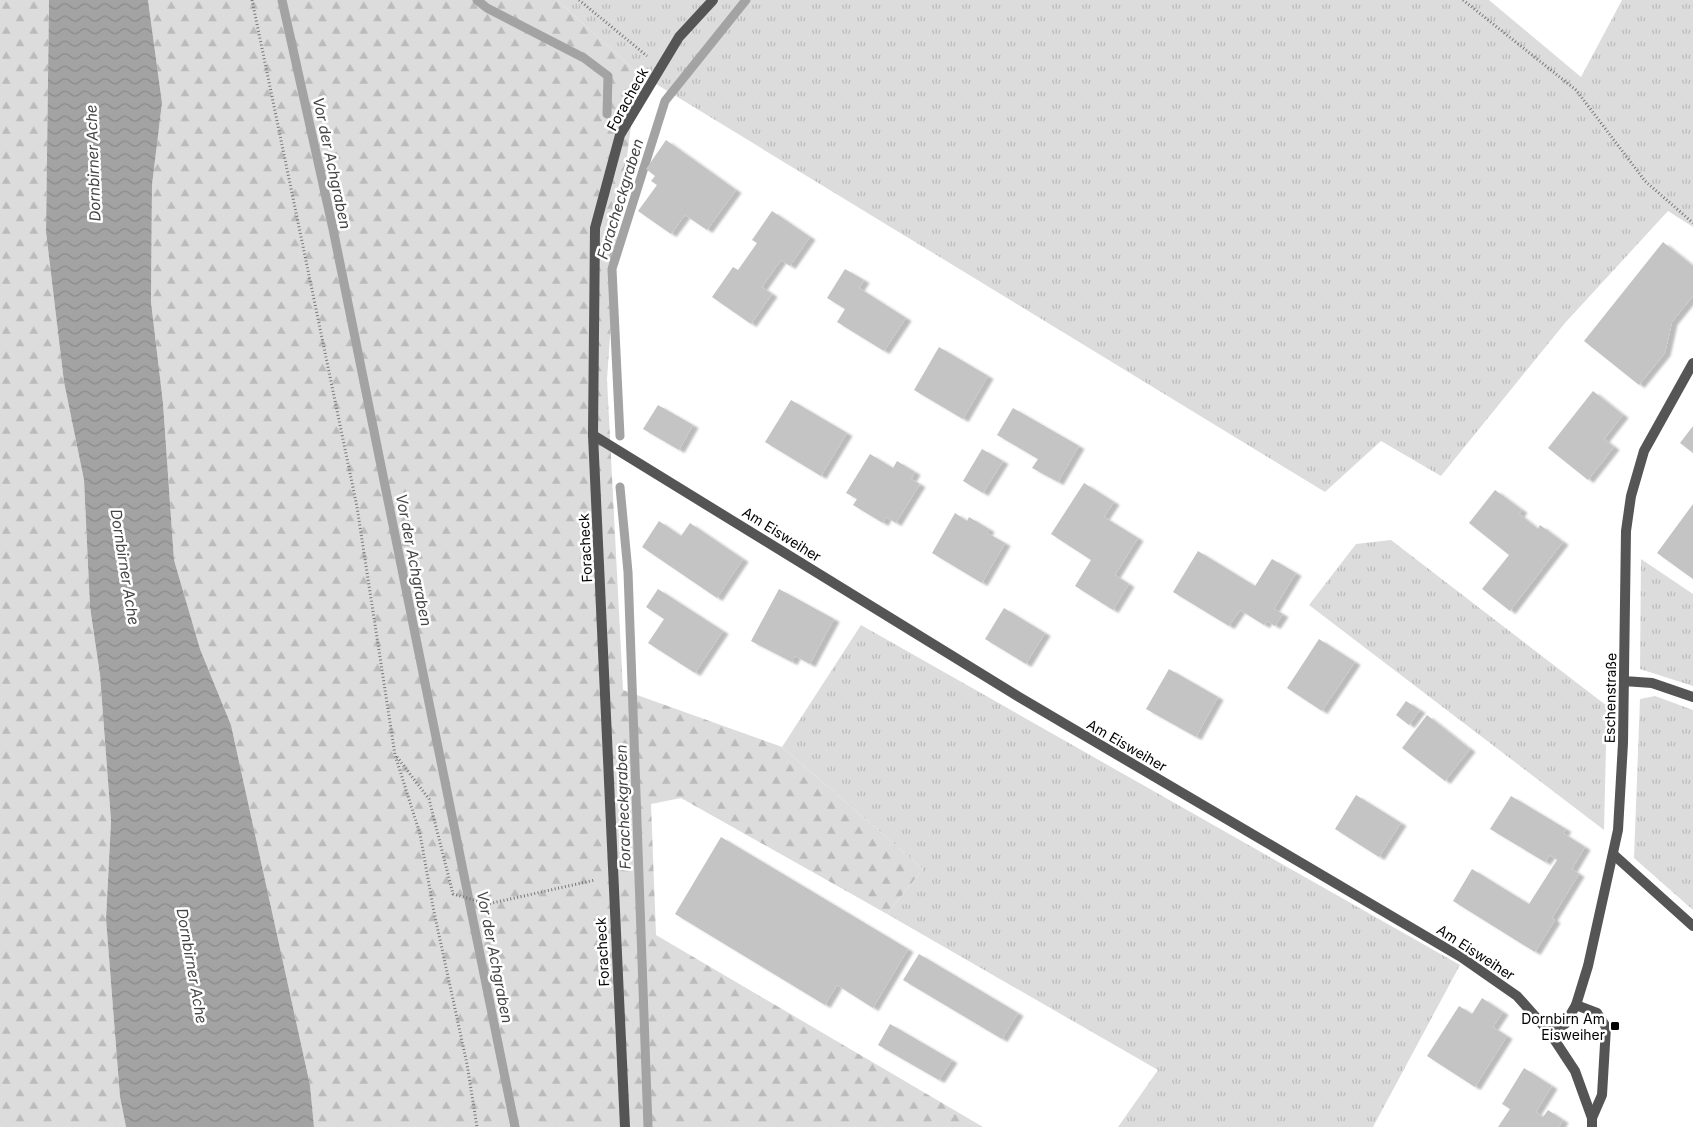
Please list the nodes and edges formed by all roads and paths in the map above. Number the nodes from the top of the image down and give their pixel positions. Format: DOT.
graph roads {
  1 [pos="252,0"];
  2 [pos="579,0"];
  3 [pos="713,0"];
  4 [pos="1463,0"];
  5 [pos="661,67"];
  6 [pos="1693,223"];
  7 [pos="1693,363"];
  8 [pos="593,435"];
  9 [pos="1624,681"];
  10 [pos="1693,697"];
  11 [pos="396,755"];
  12 [pos="1614,855"];
  13 [pos="613,876"];
  14 [pos="1693,926"];
  15 [pos="1576,1005"];
  16 [pos="1550,1033"];
  17 [pos="1592,1123"];
  18 [pos="477,1127"];
  19 [pos="625,1127"];
  1 -- 11 [label="path"];
  2 -- 5 [label="path"];
  3 -- 5 [label="street, Foracheck"];
  4 -- 6 [label="path"];
  5 -- 8 [label="street, Foracheck"];
  7 -- 9 [label="street, Eschenstraße"];
  8 -- 13 [label="street, Foracheck"];
  8 -- 16 [label="street, Am Eisweiher"];
  9 -- 10 [label="street"];
  9 -- 12 [label="street, Eschenstraße"];
  11 -- 13 [label="path"];
  11 -- 18 [label="path"];
  12 -- 14 [label="street"];
  12 -- 15 [label="street, Eschenstraße"];
  13 -- 19 [label="street, Foracheck"];
  15 -- 16 [label="street, Eschenstraße"];
  15 -- 17 [label="street"];
  16 -- 17 [label="street, Am Eisweiher"];
}
